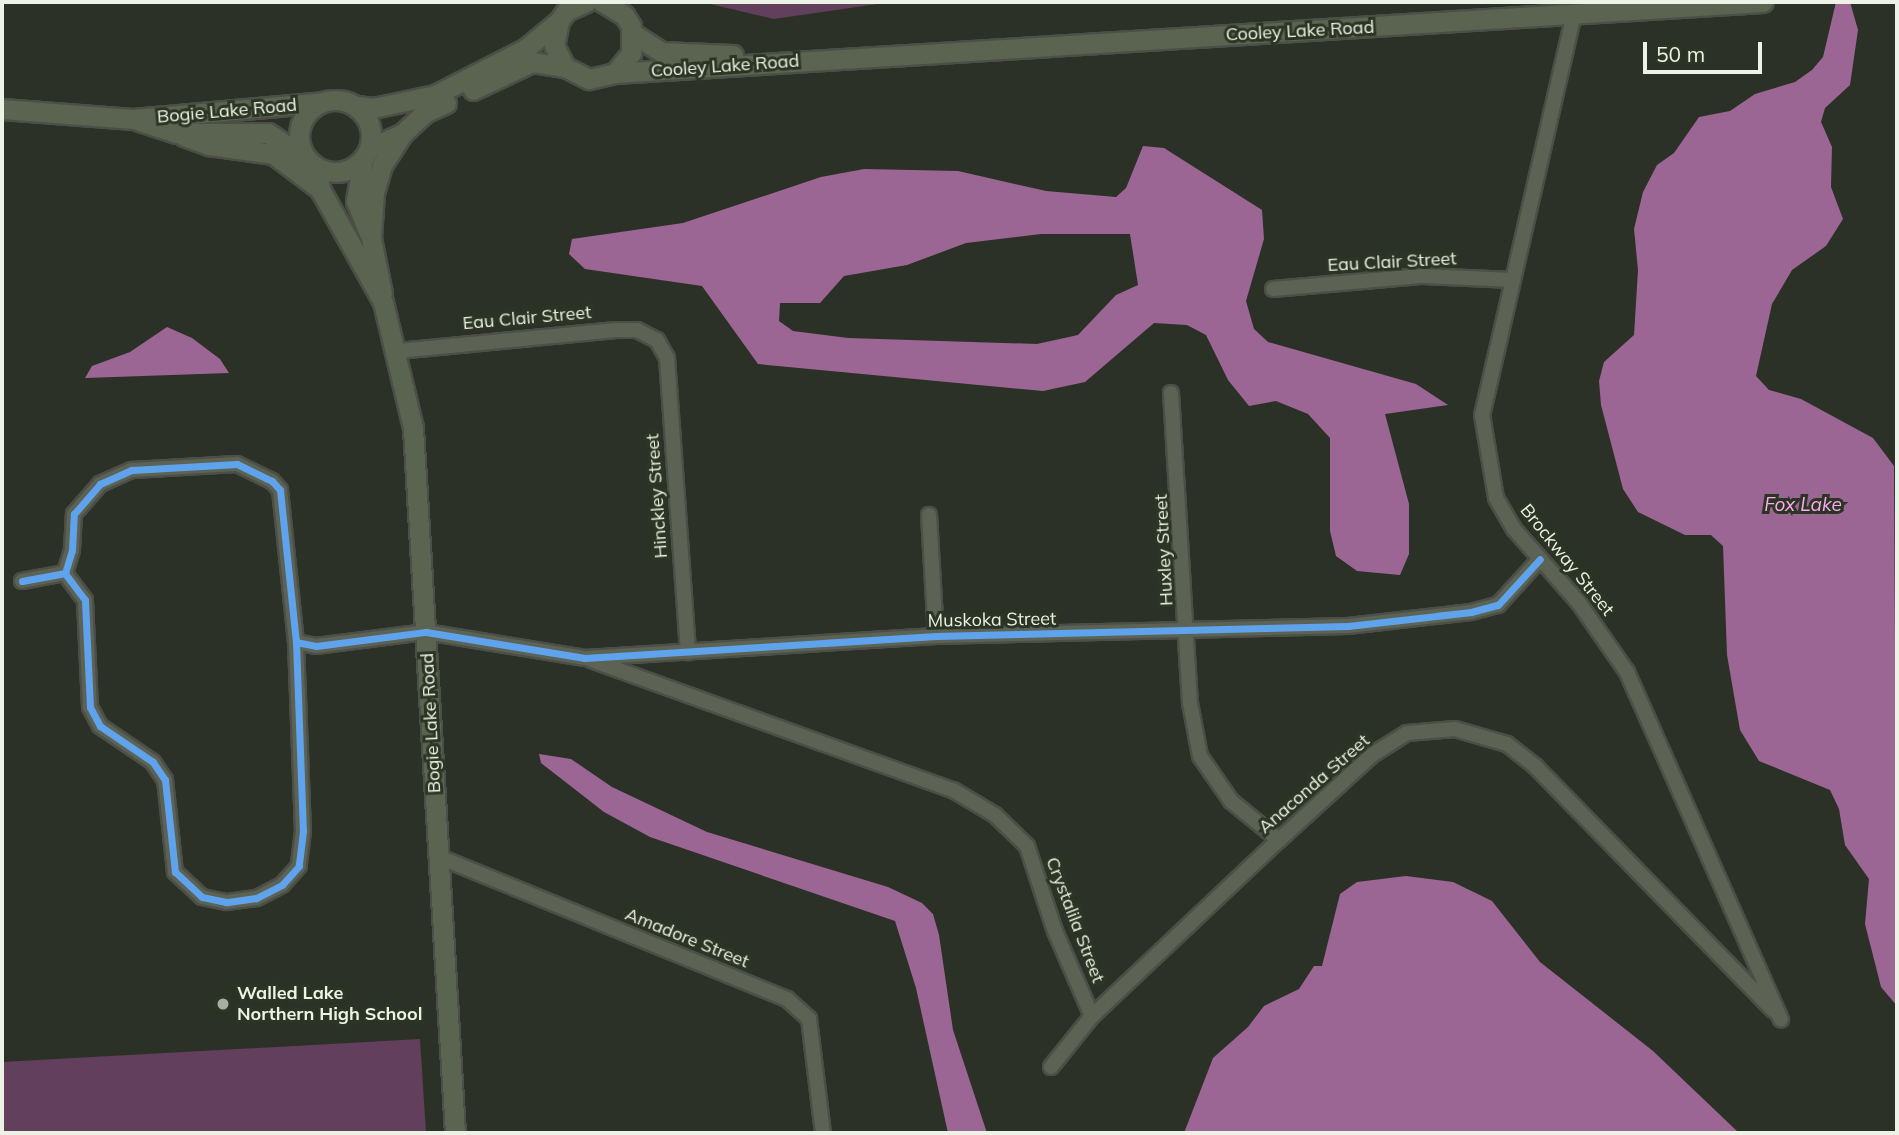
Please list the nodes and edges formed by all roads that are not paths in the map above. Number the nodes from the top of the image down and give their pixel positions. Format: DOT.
graph roads {
  1 [pos="1763,2"];
  2 [pos="612,5"];
  3 [pos="572,8"];
  4 [pos="1574,14"];
  5 [pos="632,33"];
  6 [pos="836,59"];
  7 [pos="565,67"];
  8 [pos="615,73"];
  9 [pos="322,102"];
  10 [pos="356,106"];
  11 [pos="2,109"];
  12 [pos="133,120"];
  13 [pos="176,133"];
  14 [pos="402,134"];
  15 [pos="366,153"];
  16 [pos="312,164"];
  17 [pos="321,191"];
  18 [pos="371,238"];
  19 [pos="1513,280"];
  20 [pos="1273,289"];
  21 [pos="383,302"];
  22 [pos="657,340"];
  23 [pos="398,351"];
  24 [pos="1171,393"];
  25 [pos="929,515"];
  26 [pos="1540,559"];
  27 [pos="65,573"];
  28 [pos="22,581"];
  29 [pos="426,632"];
  30 [pos="1185,632"];
  31 [pos="936,636"];
  32 [pos="296,642"];
  33 [pos="688,652"];
  34 [pos="586,658"];
  35 [pos="913,775"];
  36 [pos="1279,840"];
  37 [pos="439,857"];
  38 [pos="1092,1016"];
  39 [pos="1781,1019"];
  40 [pos="1051,1067"];
  41 [pos="455,1133"];
  42 [pos="823,1133"];
  1 -- 4 [label="main road, Cooley Lake Road"];
  2 -- 5 [label="main road"];
  3 -- 7 [label="main road"];
  3 -- 10 [label="main road"];
  4 -- 6 [label="main road, Cooley Lake Road"];
  4 -- 19 [label="street, Brockway Street"];
  5 -- 6 [label="main road, Cooley Lake Road"];
  5 -- 8 [label="main road"];
  6 -- 8 [label="main road, Cooley Lake Road"];
  7 -- 8 [label="main road, Cooley Lake Road"];
  7 -- 14 [label="main road"];
  9 -- 10 [label="main road"];
  9 -- 12 [label="main road, Bogie Lake Road"];
  9 -- 16 [label="main road"];
  10 -- 15 [label="main road"];
  11 -- 12 [label="main road, Bogie Lake Road"];
  12 -- 13 [label="main road, Bogie Lake Road"];
  13 -- 16 [label="main road, Bogie Lake Road"];
  13 -- 17 [label="main road"];
  14 -- 15 [label="main road"];
  14 -- 18 [label="main road"];
  15 -- 16 [label="main road"];
  15 -- 18 [label="main road"];
  16 -- 17 [label="main road, Bogie Lake Road"];
  17 -- 21 [label="main road, Bogie Lake Road"];
  18 -- 21 [label="main road"];
  19 -- 20 [label="street, Eau Clair Street"];
  19 -- 26 [label="street, Brockway Street"];
  21 -- 23 [label="main road, Bogie Lake Road"];
  22 -- 23 [label="street, Eau Clair Street"];
  22 -- 33 [label="street, Hinckley Street"];
  23 -- 29 [label="main road, Bogie Lake Road"];
  24 -- 30 [label="street, Huxley Street"];
  25 -- 31 [label="street"];
  26 -- 30 [label="street, Muskoka Street"];
  26 -- 39 [label="street, Brockway Street"];
  27 -- 28 [label="street"];
  27 -- 32 [label="street"];
  27 -- 32 [label="street"];
  29 -- 32 [label="street, Muskoka Street"];
  29 -- 34 [label="street, Muskoka Street"];
  29 -- 37 [label="main road, Bogie Lake Road"];
  30 -- 31 [label="street, Muskoka Street"];
  30 -- 36 [label="street, Huxley Street"];
  31 -- 33 [label="street, Muskoka Street"];
  33 -- 34 [label="street, Muskoka Street"];
  34 -- 35 [label="street, Muskoka Street"];
  35 -- 38 [label="street, Crystalila Street"];
  36 -- 38 [label="street, Anaconda Street"];
  36 -- 39 [label="street, Anaconda Street"];
  37 -- 41 [label="main road, Bogie Lake Road"];
  37 -- 42 [label="street, Amadore Street"];
  38 -- 40 [label="street, Anaconda Street"];
}
